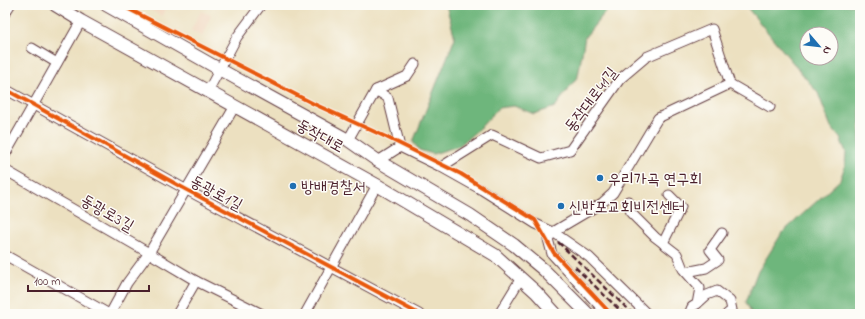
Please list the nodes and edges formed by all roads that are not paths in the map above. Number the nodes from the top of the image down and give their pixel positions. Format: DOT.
graph roads {
  1 [pos="10,5"];
  2 [pos="55,5"];
  3 [pos="106,5"];
  4 [pos="261,5"];
  5 [pos="5,13"];
  6 [pos="81,21"];
  7 [pos="32,48"];
  8 [pos="57,63"];
  9 [pos="415,64"];
  10 [pos="219,69"];
  11 [pos="730,84"];
  12 [pos="5,89"];
  13 [pos="376,90"];
  14 [pos="208,92"];
  15 [pos="34,104"];
  16 [pos="235,106"];
  17 [pos="770,107"];
  18 [pos="348,140"];
  19 [pos="400,147"];
  20 [pos="5,155"];
  21 [pos="378,161"];
  22 [pos="441,167"];
  23 [pos="5,170"];
  24 [pos="377,185"];
  25 [pos="185,189"];
  26 [pos="669,195"];
  27 [pos="628,201"];
  28 [pos="553,232"];
  29 [pos="722,233"];
  30 [pos="662,243"];
  31 [pos="149,253"];
  32 [pos="5,254"];
  33 [pos="331,266"];
  34 [pos="686,272"];
  35 [pos="521,278"];
  36 [pos="196,281"];
  37 [pos="697,304"];
  38 [pos="109,314"];
  39 [pos="176,314"];
  40 [pos="262,314"];
  41 [pos="305,314"];
  42 [pos="419,314"];
  43 [pos="500,314"];
  44 [pos="556,314"];
  45 [pos="588,314"];
  46 [pos="607,314"];
  47 [pos="647,314"];
  48 [pos="689,314"];
  49 [pos="727,314"];
  1 -- 5 [label="street"];
  2 -- 6 [label="main road, 동작대로"];
  3 -- 10 [label="main road, 동작대로"];
  4 -- 10 [label="street"];
  6 -- 8 [label="street"];
  6 -- 14 [label="main road, 동작대로"];
  7 -- 8 [label="street"];
  8 -- 15 [label="street"];
  9 -- 13 [label="street"];
  10 -- 14 [label="street"];
  10 -- 18 [label="main road, 동작대로"];
  11 -- 17 [label="street"];
  11 -- 22 [label="street, 동작대로41길"];
  11 -- 28 [label="street"];
  12 -- 15 [label="street, 동광로1길"];
  13 -- 18 [label="street, 동작대로"];
  13 -- 19 [label="street"];
  14 -- 16 [label="main road, 동작대로"];
  15 -- 20 [label="street"];
  15 -- 25 [label="street, 동광로1길"];
  16 -- 24 [label="main road, 동작대로"];
  16 -- 25 [label="street"];
  18 -- 21 [label="main road, 동작대로"];
  19 -- 21 [label="street"];
  19 -- 22 [label="street"];
  21 -- 45 [label="main road, 동작대로"];
  22 -- 28 [label="street"];
  23 -- 31 [label="street, 동광로3길"];
  24 -- 33 [label="street"];
  24 -- 35 [label="main road, 동작대로"];
  25 -- 31 [label="street"];
  25 -- 33 [label="street, 동광로1길"];
  26 -- 30 [label="street"];
  27 -- 30 [label="street"];
  28 -- 46 [label="street"];
  28 -- 47 [label="street"];
  29 -- 34 [label="street"];
  30 -- 34 [label="street"];
  31 -- 36 [label="street, 동광로3길"];
  31 -- 38 [label="street"];
  32 -- 38 [label="street"];
  33 -- 41 [label="street"];
  33 -- 42 [label="street, 동광로1길"];
  34 -- 37 [label="street"];
  35 -- 43 [label="street"];
  35 -- 44 [label="main road, 동작대로"];
  36 -- 39 [label="street"];
  36 -- 40 [label="street, 동광로3길"];
  37 -- 48 [label="street"];
  37 -- 49 [label="street"];
}
